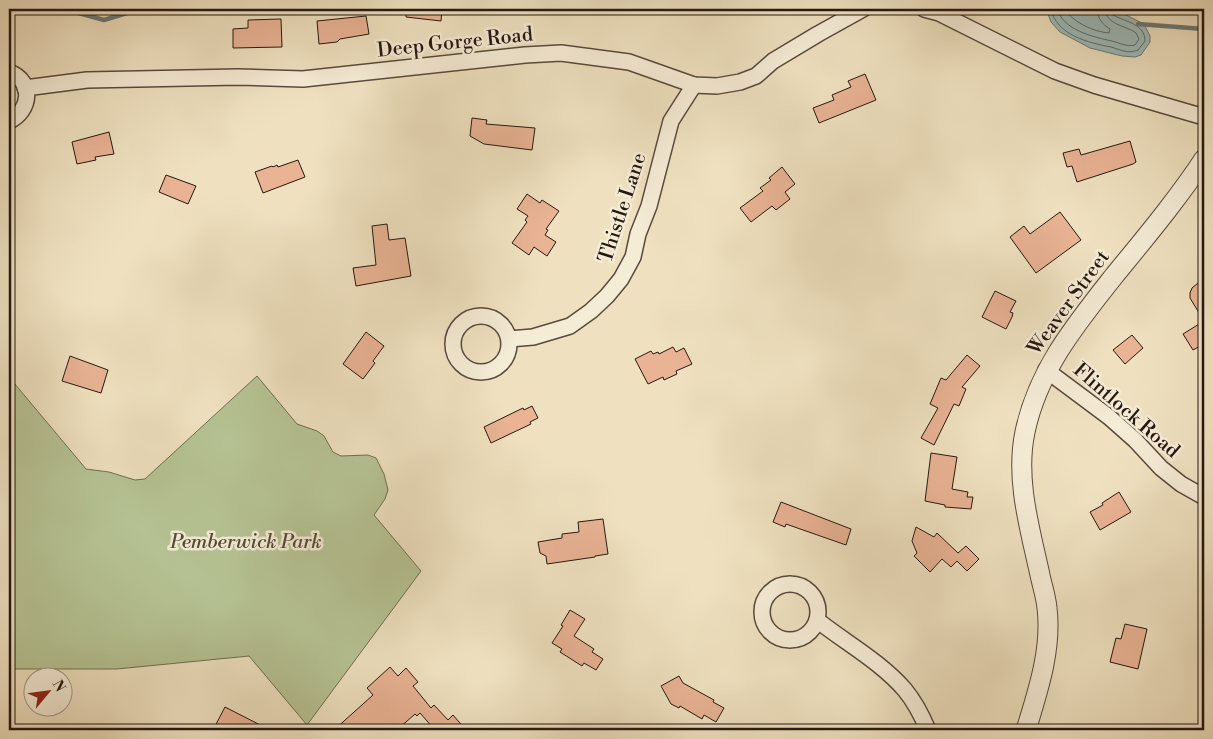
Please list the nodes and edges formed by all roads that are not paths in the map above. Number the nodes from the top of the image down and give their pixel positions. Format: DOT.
graph roads {
  1 [pos="863,9"];
  2 [pos="924,9"];
  3 [pos="9,72"];
  4 [pos="694,85"];
  5 [pos="26,88"];
  6 [pos="1204,117"];
  7 [pos="9,121"];
  8 [pos="1204,159"];
  9 [pos="509,339"];
  10 [pos="1046,370"];
  11 [pos="1204,497"];
  12 [pos="817,620"];
  13 [pos="928,730"];
  14 [pos="1026,730"];
  1 -- 4 [label="street, Deep Gorge Road"];
  2 -- 6 [label="street"];
  3 -- 5 [label="street"];
  4 -- 5 [label="street, Deep Gorge Road"];
  4 -- 9 [label="street, Thistle Lane"];
  5 -- 7 [label="street"];
  8 -- 10 [label="street, Weaver Street"];
  10 -- 11 [label="street, Flintlock Road"];
  10 -- 14 [label="street, Weaver Street"];
  12 -- 13 [label="street"];
}
